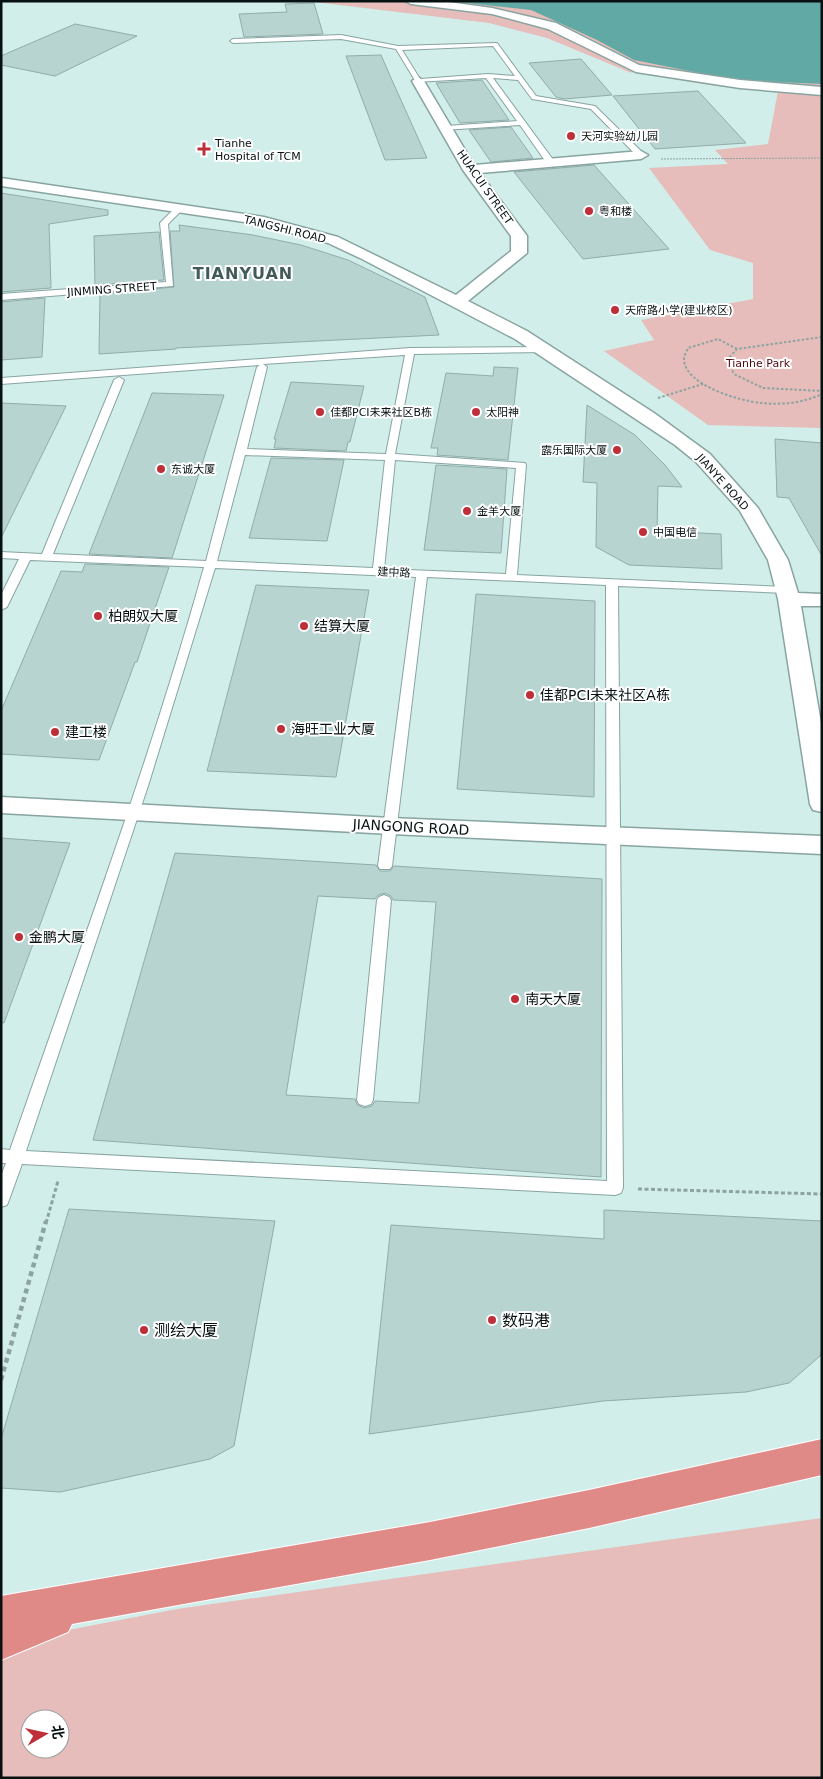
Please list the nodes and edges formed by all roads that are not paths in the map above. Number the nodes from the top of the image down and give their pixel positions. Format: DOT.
graph roads {
  1 [pos="411,1"];
  2 [pos="232,41"];
  3 [pos="398,48"];
  4 [pos="488,76"];
  5 [pos="520,78"];
  6 [pos="418,81"];
  7 [pos="822,91"];
  8 [pos="522,123"];
  9 [pos="446,128"];
  10 [pos="640,155"];
  11 [pos="552,163"];
  12 [pos="470,170"];
  13 [pos="1,182"];
  14 [pos="179,209"];
  15 [pos="1,297"];
  16 [pos="457,302"];
  17 [pos="544,350"];
  18 [pos="410,351"];
  19 [pos="262,367"];
  20 [pos="119,380"];
  21 [pos="1,381"];
  22 [pos="242,452"];
  23 [pos="390,457"];
  24 [pos="1,555"];
  25 [pos="26,556"];
  26 [pos="46,557"];
  27 [pos="212,564"];
  28 [pos="378,571"];
  29 [pos="422,573"];
  30 [pos="511,577"];
  31 [pos="612,582"];
  32 [pos="788,595"];
  33 [pos="822,600"];
  34 [pos="1,607"];
  35 [pos="821,795"];
  36 [pos="1,805"];
  37 [pos="135,813"];
  38 [pos="391,826"];
  39 [pos="612,836"];
  40 [pos="822,845"];
  41 [pos="385,866"];
  42 [pos="384,900"];
  43 [pos="365,1100"];
  44 [pos="9,1157"];
  45 [pos="1,1200"];
  46 [pos="822,1457"];
  47 [pos="104,1598"];
  48 [pos="1,1616"];
  49 [pos="1,1640"];
  1 -- 7 [label="street"];
  2 -- 3 [label="lane"];
  3 -- 5 [label="lane"];
  3 -- 6 [label="lane"];
  4 -- 5 [label="lane"];
  4 -- 6 [label="lane"];
  4 -- 8 [label="lane"];
  5 -- 10 [label="lane"];
  6 -- 9 [label="street, HUACUI STREET"];
  8 -- 9 [label="lane"];
  8 -- 11 [label="lane"];
  9 -- 12 [label="street, HUACUI STREET"];
  10 -- 11 [label="street"];
  11 -- 12 [label="street"];
  12 -- 16 [label="street, HUACUI STREET"];
  13 -- 14 [label="street, TANGSHI ROAD"];
  14 -- 15 [label="lane, JINMING STREET"];
  14 -- 16 [label="street, TANGSHI ROAD"];
  16 -- 17 [label="street, TANGSHI ROAD"];
  17 -- 18 [label="lane"];
  17 -- 32 [label="street, JIANYE ROAD"];
  18 -- 21 [label="lane"];
  18 -- 23 [label="lane"];
  19 -- 22 [label="lane"];
  20 -- 26 [label="lane"];
  22 -- 23 [label="lane"];
  22 -- 27 [label="lane"];
  23 -- 28 [label="lane"];
  23 -- 30 [label="lane"];
  24 -- 25 [label="lane, 建中路"];
  25 -- 26 [label="lane, 建中路"];
  25 -- 34 [label="lane"];
  26 -- 27 [label="lane, 建中路"];
  27 -- 28 [label="lane, 建中路"];
  27 -- 37 [label="lane"];
  28 -- 29 [label="lane, 建中路"];
  29 -- 30 [label="lane, 建中路"];
  29 -- 38 [label="lane"];
  30 -- 31 [label="lane, 建中路"];
  31 -- 32 [label="lane, 建中路"];
  31 -- 39 [label="lane"];
  32 -- 33 [label="street, 建中路"];
  32 -- 35 [label="street, JIANYE ROAD"];
  36 -- 37 [label="street, JIANGONG ROAD"];
  37 -- 38 [label="street, JIANGONG ROAD"];
  37 -- 44 [label="lane"];
  38 -- 39 [label="street, JIANGONG ROAD"];
  38 -- 41 [label="lane"];
  39 -- 40 [label="street, JIANGONG ROAD"];
  39 -- 44 [label="lane"];
  42 -- 43 [label="lane"];
  44 -- 45 [label="lane"];
  46 -- 47 [label="highway"];
  47 -- 48 [label="highway"];
  47 -- 49 [label="highway"];
}
